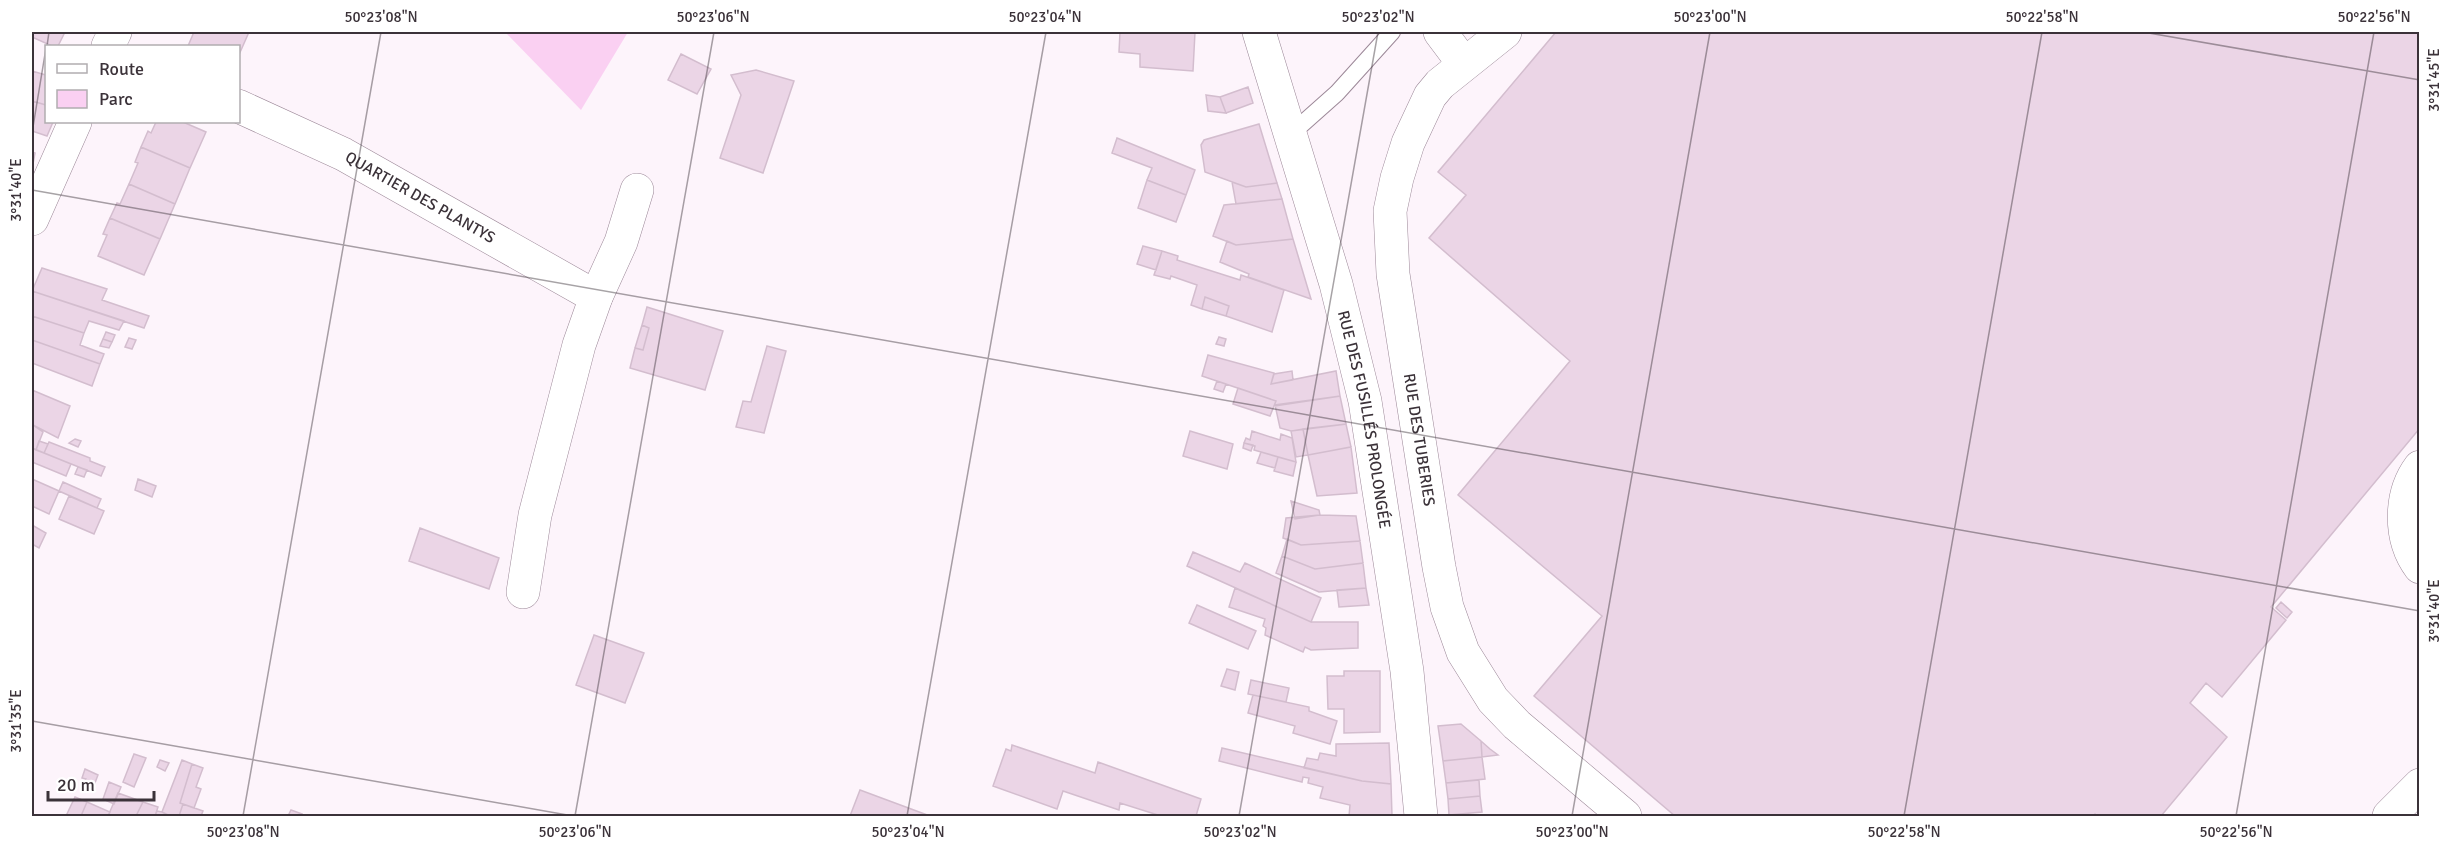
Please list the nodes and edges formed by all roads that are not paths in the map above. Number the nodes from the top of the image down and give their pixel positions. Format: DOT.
graph roads {
  1 [pos="1259,32"];
  2 [pos="1392,32"];
  3 [pos="1440,32"];
  4 [pos="1505,32"];
  5 [pos="1464,64"];
  6 [pos="240,107"];
  7 [pos="75,123"];
  8 [pos="1292,133"];
  9 [pos="637,190"];
  10 [pos="32,219"];
  11 [pos="596,297"];
  12 [pos="2420,467"];
  13 [pos="2420,567"];
  14 [pos="523,592"];
  15 [pos="2420,785"];
  16 [pos="1421,816"];
  17 [pos="1625,816"];
  18 [pos="2389,816"];
  1 -- 8 [label="street, RUE DES FUSILLÉS PROLONGÉE"];
  2 -- 8 [label="lane"];
  3 -- 5 [label="street"];
  4 -- 5 [label="street, RUE DES TUBERIES"];
  5 -- 17 [label="street, RUE DES TUBERIES"];
  6 -- 11 [label="street, QUARTIER DES PLANTYS"];
  7 -- 10 [label="street"];
  8 -- 16 [label="street, RUE DES FUSILLÉS PROLONGÉE"];
  9 -- 11 [label="street"];
  11 -- 14 [label="street"];
  12 -- 13 [label="street"];
  15 -- 18 [label="street"];
}
